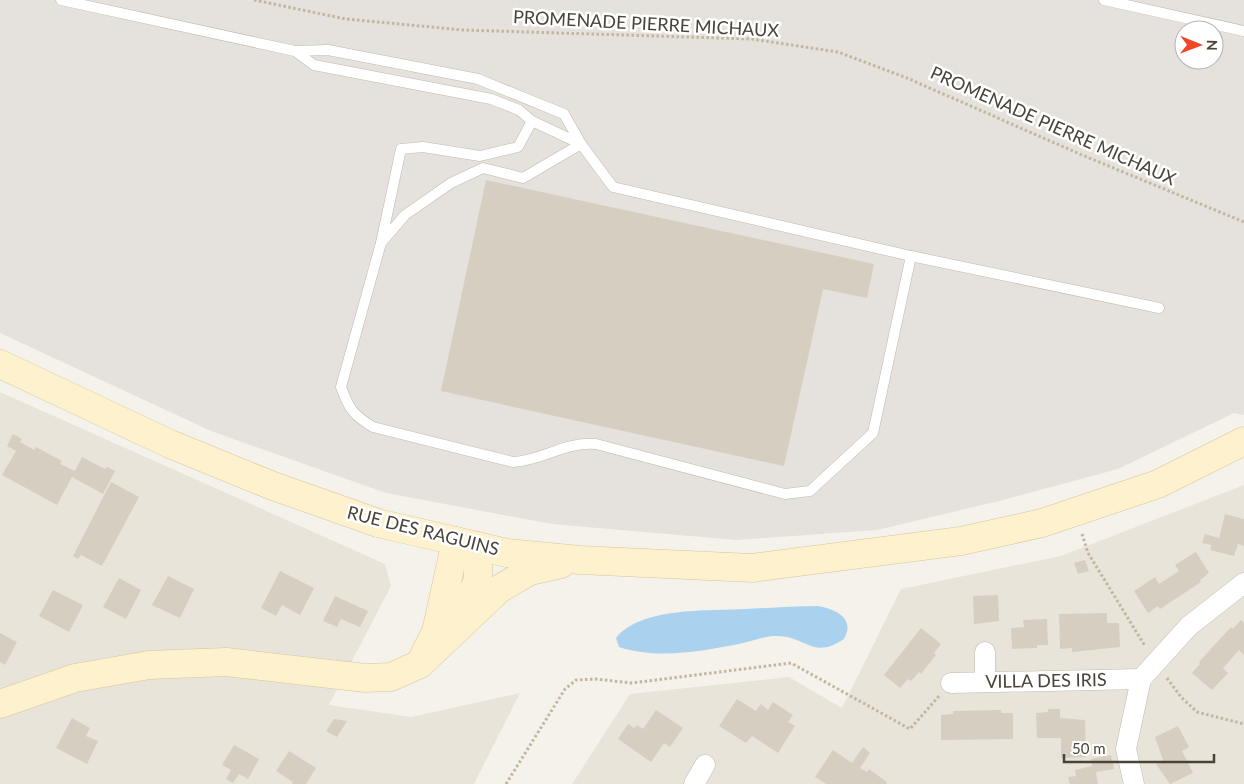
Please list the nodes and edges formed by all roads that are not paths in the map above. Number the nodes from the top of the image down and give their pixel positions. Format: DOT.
graph roads {
  1 [pos="60,0"];
  2 [pos="1104,0"];
  3 [pos="1244,31"];
  4 [pos="295,51"];
  5 [pos="532,121"];
  6 [pos="581,144"];
  7 [pos="381,243"];
  8 [pos="911,256"];
  9 [pos="1159,308"];
  10 [pos="0,364"];
  11 [pos="1244,441"];
  12 [pos="467,544"];
  13 [pos="580,560"];
  14 [pos="1244,583"];
  15 [pos="443,642"];
  16 [pos="985,652"];
  17 [pos="420,664"];
  18 [pos="1141,679"];
  19 [pos="984,682"];
  20 [pos="951,683"];
  21 [pos="0,704"];
  22 [pos="705,765"];
  23 [pos="694,784"];
  24 [pos="1134,784"];
  1 -- 4 [label="lane"];
  2 -- 3 [label="lane"];
  4 -- 5 [label="lane"];
  4 -- 6 [label="lane"];
  5 -- 6 [label="lane"];
  5 -- 7 [label="lane"];
  6 -- 7 [label="lane"];
  6 -- 8 [label="lane"];
  7 -- 8 [label="lane"];
  8 -- 9 [label="lane"];
  10 -- 12 [label="street, RUE DES RAGUINS"];
  11 -- 13 [label="street, RUE DES RAGUINS"];
  12 -- 13 [label="street, RUE DES RAGUINS"];
  12 -- 15 [label="street"];
  12 -- 17 [label="street"];
  13 -- 15 [label="street"];
  14 -- 18 [label="street"];
  15 -- 17 [label="street"];
  16 -- 19 [label="street"];
  17 -- 21 [label="street"];
  18 -- 19 [label="street, VILLA DES IRIS"];
  18 -- 24 [label="street"];
  19 -- 20 [label="street, VILLA DES IRIS"];
  22 -- 23 [label="street"];
}
